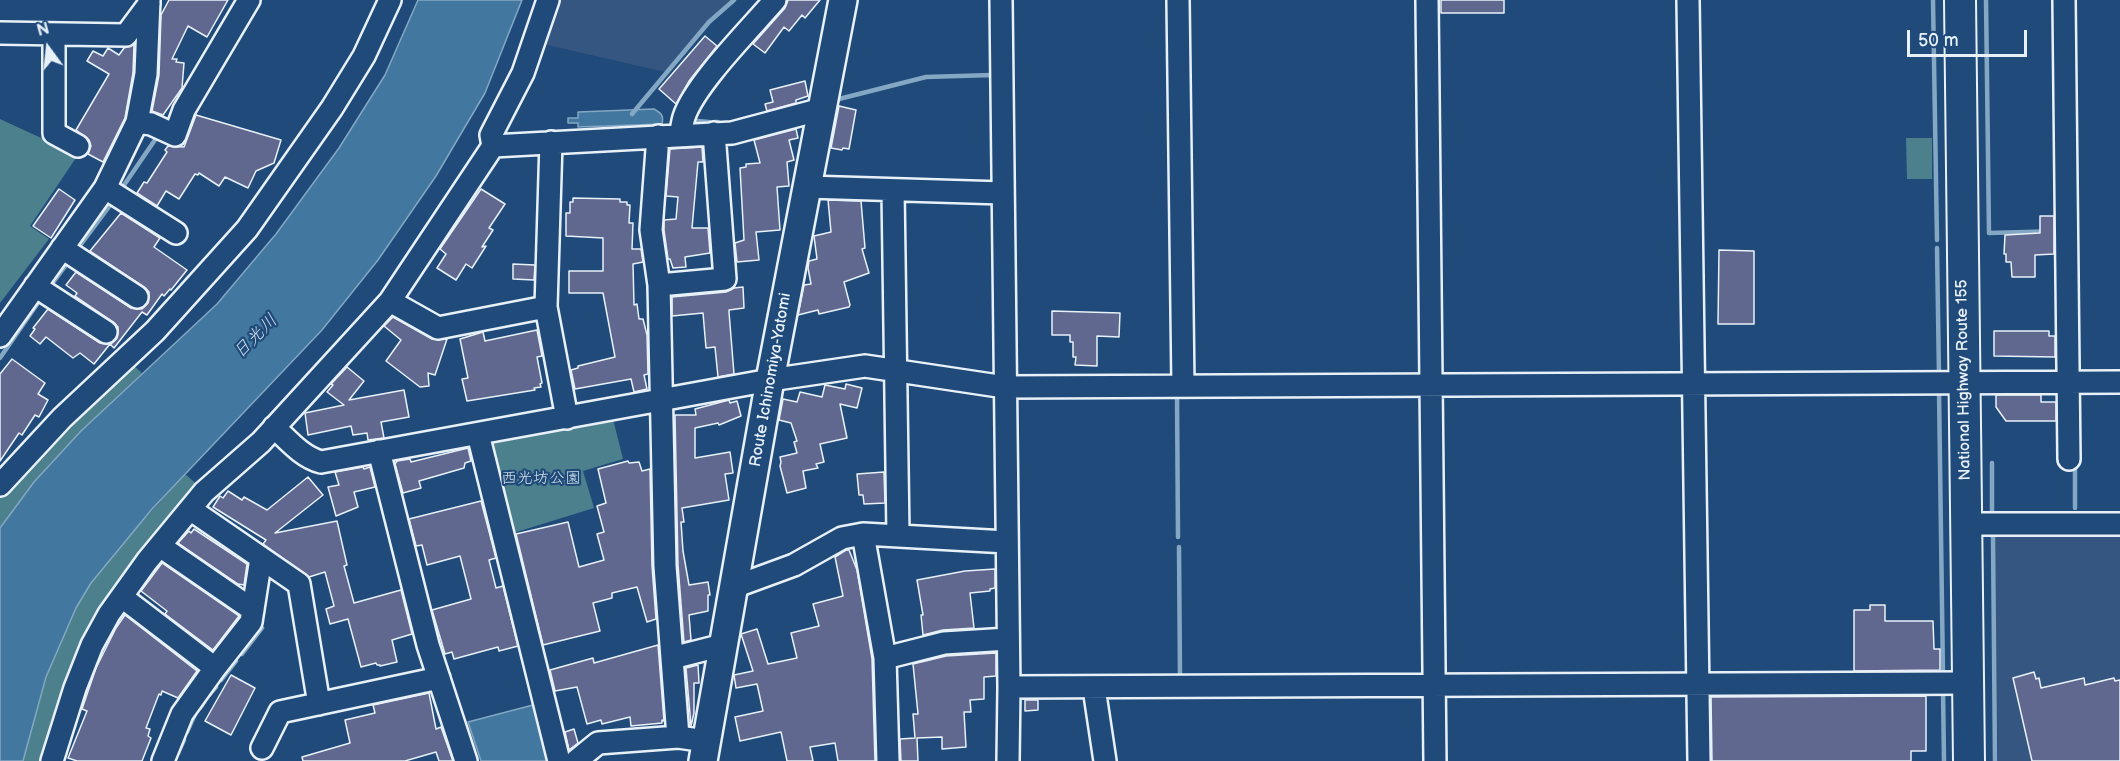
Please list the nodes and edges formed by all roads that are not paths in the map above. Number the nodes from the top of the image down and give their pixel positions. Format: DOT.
graph roads {
  1 [pos="249,0"];
  2 [pos="390,0"];
  3 [pos="548,0"];
  4 [pos="775,0"];
  5 [pos="843,0"];
  6 [pos="1001,0"];
  7 [pos="1178,0"];
  8 [pos="1427,0"];
  9 [pos="1688,0"];
  10 [pos="1960,0"];
  11 [pos="2064,0"];
  12 [pos="149,2"];
  13 [pos="0,33"];
  14 [pos="54,34"];
  15 [pos="822,109"];
  16 [pos="153,126"];
  17 [pos="714,134"];
  18 [pos="680,135"];
  19 [pos="658,136"];
  20 [pos="551,142"];
  21 [pos="78,146"];
  22 [pos="493,146"];
  23 [pos="807,187"];
  24 [pos="893,190"];
  25 [pos="113,193"];
  26 [pos="1003,194"];
  27 [pos="176,233"];
  28 [pos="68,252"];
  29 [pos="659,285"];
  30 [pos="41,290"];
  31 [pos="137,297"];
  32 [pos="390,301"];
  33 [pos="546,307"];
  34 [pos="106,332"];
  35 [pos="0,336"];
  36 [pos="896,371"];
  37 [pos="770,380"];
  38 [pos="2120,382"];
  39 [pos="1965,383"];
  40 [pos="2069,383"];
  41 [pos="1694,384"];
  42 [pos="1431,385"];
  43 [pos="1183,386"];
  44 [pos="1005,387"];
  45 [pos="663,400"];
  46 [pos="567,418"];
  47 [pos="274,427"];
  48 [pos="478,434"];
  49 [pos="379,451"];
  50 [pos="2069,459"];
  51 [pos="0,485"];
  52 [pos="190,509"];
  53 [pos="1966,524"];
  54 [pos="2120,524"];
  55 [pos="863,534"];
  56 [pos="898,536"];
  57 [pos="1007,542"];
  58 [pos="160,546"];
  59 [pos="261,558"];
  60 [pos="734,587"];
  61 [pos="122,597"];
  62 [pos="253,609"];
  63 [pos="1008,639"];
  64 [pos="723,645"];
  65 [pos="672,658"];
  66 [pos="885,658"];
  67 [pos="215,668"];
  68 [pos="439,678"];
  69 [pos="1968,683"];
  70 [pos="1698,684"];
  71 [pos="1434,686"];
  72 [pos="1009,687"];
  73 [pos="1094,688"];
  74 [pos="319,704"];
  75 [pos="678,737"];
  76 [pos="262,748"];
  77 [pos="705,751"];
  78 [pos="52,761"];
  79 [pos="163,761"];
  80 [pos="466,761"];
  81 [pos="559,761"];
  82 [pos="576,761"];
  83 [pos="888,761"];
  84 [pos="1008,761"];
  85 [pos="1105,761"];
  86 [pos="1435,761"];
  87 [pos="1699,761"];
  88 [pos="1969,761"];
  1 -- 16 [label="street"];
  2 -- 51 [label="street"];
  3 -- 22 [label="street"];
  4 -- 18 [label="street"];
  5 -- 15 [label="main road, Route Ichinomiya-Yatomi"];
  6 -- 26 [label="street"];
  7 -- 43 [label="street"];
  8 -- 42 [label="street"];
  9 -- 41 [label="street"];
  10 -- 39 [label="highway, National Highway Route 155"];
  11 -- 40 [label="street"];
  12 -- 14 [label="street"];
  12 -- 16 [label="street"];
  13 -- 14 [label="street"];
  14 -- 21 [label="street"];
  15 -- 17 [label="street"];
  15 -- 23 [label="main road, Route Ichinomiya-Yatomi"];
  16 -- 25 [label="street"];
  17 -- 18 [label="street"];
  17 -- 29 [label="street"];
  18 -- 19 [label="street"];
  19 -- 20 [label="street"];
  19 -- 29 [label="street"];
  20 -- 22 [label="street"];
  20 -- 33 [label="street"];
  22 -- 32 [label="street"];
  23 -- 24 [label="street"];
  23 -- 37 [label="main road, Route Ichinomiya-Yatomi"];
  24 -- 26 [label="street"];
  24 -- 36 [label="street"];
  25 -- 27 [label="street"];
  25 -- 28 [label="street"];
  26 -- 44 [label="street"];
  28 -- 30 [label="street"];
  28 -- 31 [label="street"];
  29 -- 45 [label="street"];
  30 -- 34 [label="street"];
  30 -- 35 [label="street"];
  32 -- 33 [label="street"];
  32 -- 47 [label="street"];
  33 -- 46 [label="street"];
  36 -- 37 [label="street"];
  36 -- 44 [label="street"];
  36 -- 56 [label="street"];
  37 -- 45 [label="street"];
  37 -- 60 [label="main road, Route Ichinomiya-Yatomi"];
  38 -- 40 [label="street"];
  39 -- 40 [label="street"];
  39 -- 41 [label="street"];
  39 -- 53 [label="highway, National Highway Route 155"];
  40 -- 50 [label="street"];
  41 -- 42 [label="street"];
  41 -- 70 [label="street"];
  42 -- 43 [label="street"];
  42 -- 71 [label="street"];
  43 -- 44 [label="street"];
  44 -- 57 [label="street"];
  45 -- 46 [label="street"];
  45 -- 65 [label="street"];
  46 -- 48 [label="street"];
  47 -- 49 [label="street"];
  47 -- 52 [label="street"];
  48 -- 49 [label="street"];
  48 -- 81 [label="street"];
  49 -- 68 [label="street"];
  52 -- 58 [label="street"];
  52 -- 59 [label="street"];
  53 -- 54 [label="street"];
  53 -- 69 [label="highway, National Highway Route 155"];
  55 -- 56 [label="street"];
  55 -- 60 [label="street"];
  55 -- 66 [label="street"];
  56 -- 57 [label="street"];
  57 -- 63 [label="street"];
  58 -- 61 [label="street"];
  58 -- 62 [label="street"];
  59 -- 62 [label="street"];
  59 -- 74 [label="street"];
  60 -- 64 [label="main road, Route Ichinomiya-Yatomi"];
  61 -- 67 [label="street"];
  61 -- 78 [label="street"];
  62 -- 67 [label="street"];
  63 -- 66 [label="street"];
  63 -- 72 [label="street"];
  64 -- 65 [label="street"];
  64 -- 77 [label="main road, Route Ichinomiya-Yatomi"];
  65 -- 75 [label="street"];
  66 -- 83 [label="street"];
  67 -- 79 [label="street"];
  68 -- 74 [label="street"];
  68 -- 80 [label="street"];
  69 -- 70 [label="street"];
  69 -- 88 [label="highway, National Highway Route 155"];
  70 -- 71 [label="street"];
  70 -- 87 [label="street"];
  71 -- 73 [label="street"];
  71 -- 86 [label="street"];
  72 -- 73 [label="street"];
  72 -- 84 [label="street"];
  73 -- 85 [label="street"];
  74 -- 76 [label="street"];
  75 -- 77 [label="street"];
  75 -- 82 [label="street"];
}
